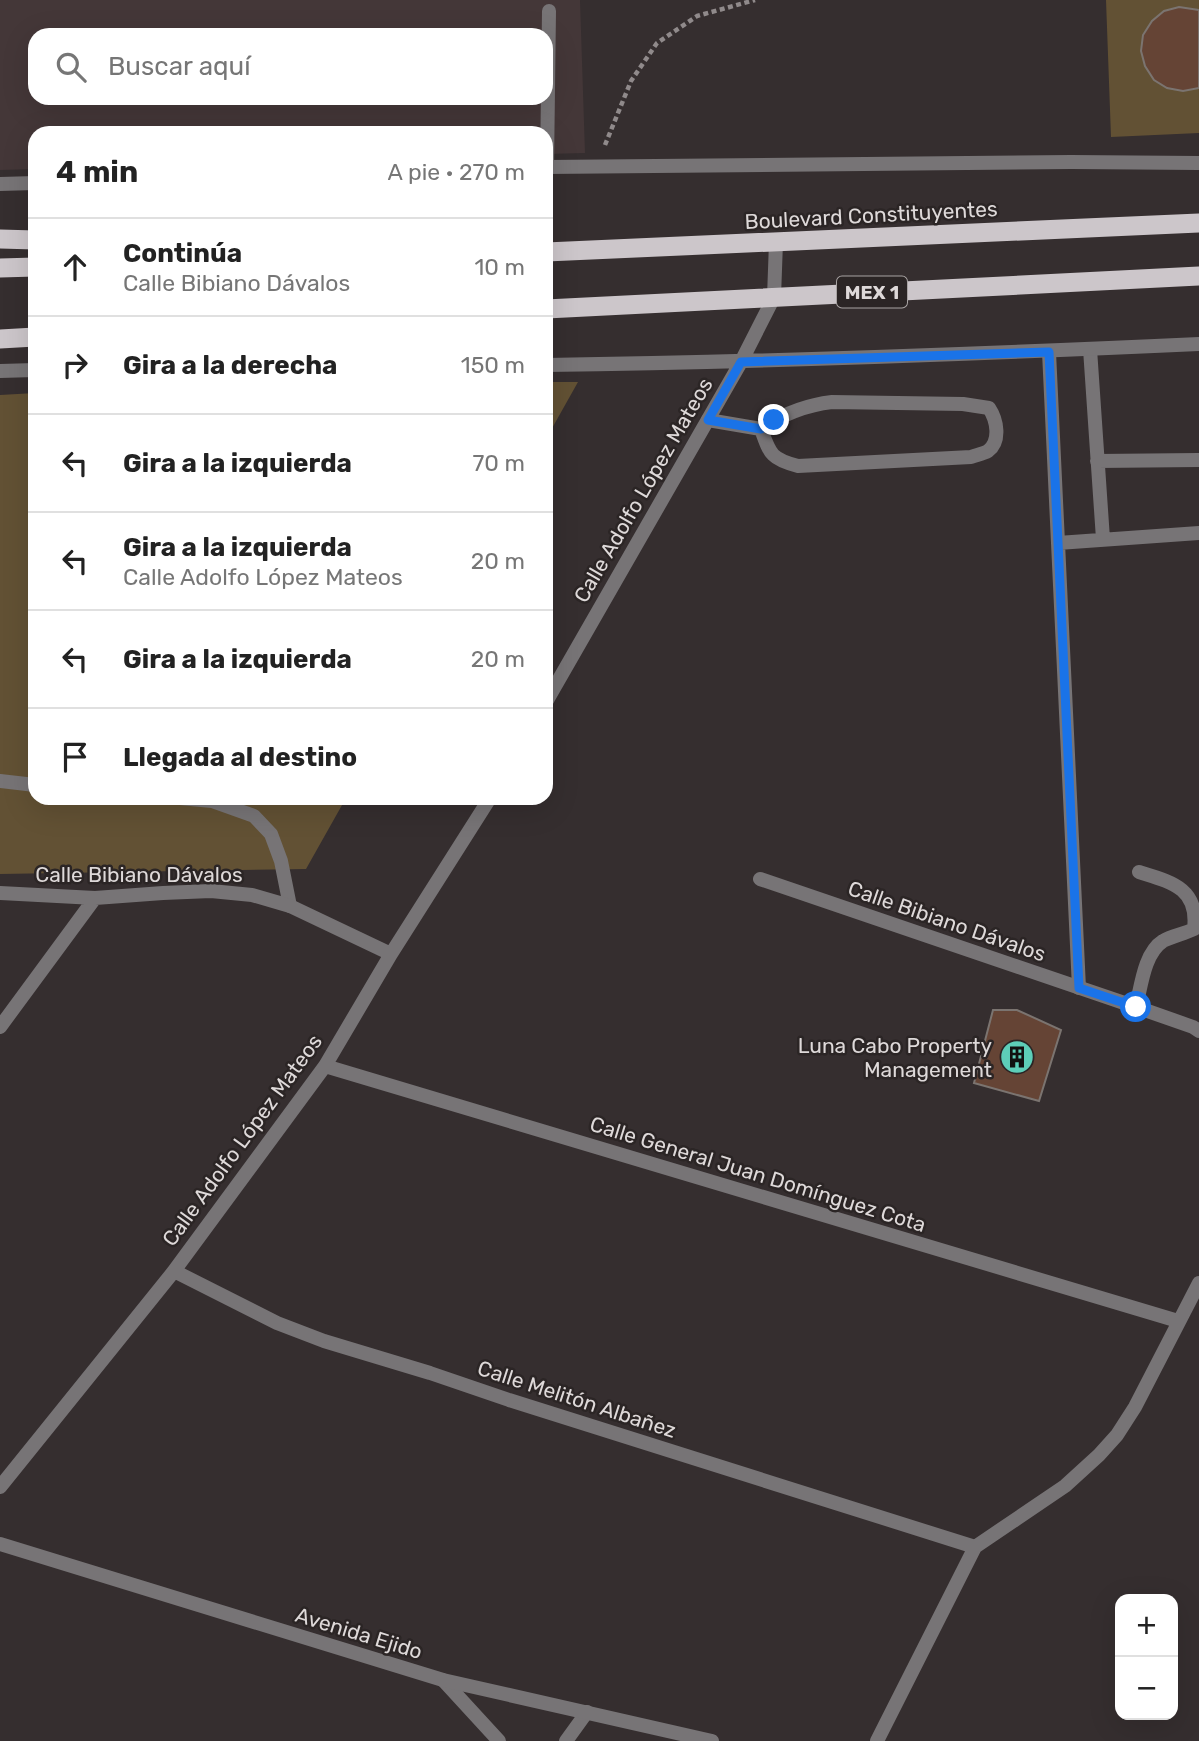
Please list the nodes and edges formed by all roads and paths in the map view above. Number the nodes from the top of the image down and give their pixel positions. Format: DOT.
graph roads {
  1 [pos="755,0"];
  2 [pos="549,11"];
  3 [pos="549,28"];
  4 [pos="548,105"];
  5 [pos="548,126"];
  6 [pos="1199,163"];
  7 [pos="597,166"];
  8 [pos="553,167"];
  9 [pos="28,183"];
  10 [pos="0,184"];
  11 [pos="1199,223"];
  12 [pos="0,239"];
  13 [pos="28,240"];
  14 [pos="776,242"];
  15 [pos="553,252"];
  16 [pos="28,267"];
  17 [pos="0,268"];
  18 [pos="1199,276"];
  19 [pos="774,297"];
  20 [pos="553,309"];
  21 [pos="28,335"];
  22 [pos="0,336"];
  23 [pos="1199,344"];
  24 [pos="1090,349"];
  25 [pos="1049,352"];
  26 [pos="741,362"];
  27 [pos="553,365"];
  28 [pos="28,370"];
  29 [pos="0,372"];
  30 [pos="708,420"];
  31 [pos="761,429"];
  32 [pos="1199,460"];
  33 [pos="1097,461"];
  34 [pos="1199,533"];
  35 [pos="1103,539"];
  36 [pos="1058,543"];
  37 [pos="553,690"];
  38 [pos="0,781"];
  39 [pos="28,784"];
  40 [pos="223,805"];
  41 [pos="486,805"];
  42 [pos="1139,872"];
  43 [pos="761,879"];
  44 [pos="0,893"];
  45 [pos="95,898"];
  46 [pos="290,906"];
  47 [pos="391,954"];
  48 [pos="1079,988"];
  49 [pos="1136,1007"];
  50 [pos="0,1027"];
  51 [pos="1199,1031"];
  52 [pos="325,1066"];
  53 [pos="174,1270"];
  54 [pos="1199,1283"];
  55 [pos="1178,1321"];
  56 [pos="0,1487"];
  57 [pos="0,1544"];
  58 [pos="975,1547"];
  59 [pos="443,1681"];
  60 [pos="587,1712"];
  61 [pos="499,1741"];
  62 [pos="566,1741"];
  63 [pos="712,1741"];
  64 [pos="877,1741"];
  1 -- 7 [label="path"];
  2 -- 3 [label="street"];
  4 -- 5 [label="street"];
  6 -- 7 [label="street"];
  7 -- 8 [label="street"];
  9 -- 10 [label="street"];
  11 -- 14 [label="highway, Boulevard Constituyentes"];
  12 -- 13 [label="highway"];
  14 -- 15 [label="highway, Boulevard Constituyentes"];
  14 -- 19 [label="street"];
  16 -- 17 [label="highway"];
  18 -- 19 [label="highway, MEX 1"];
  19 -- 20 [label="highway, MEX 1"];
  19 -- 26 [label="street, Calle Adolfo López Mateos"];
  21 -- 22 [label="highway"];
  23 -- 24 [label="street"];
  24 -- 25 [label="street"];
  24 -- 33 [label="street"];
  25 -- 26 [label="street"];
  25 -- 36 [label="street"];
  26 -- 27 [label="street"];
  26 -- 30 [label="street, Calle Adolfo López Mateos"];
  28 -- 29 [label="street"];
  30 -- 31 [label="street"];
  30 -- 37 [label="street, Calle Adolfo López Mateos"];
  31 -- 31 [label="street"];
  32 -- 33 [label="street"];
  33 -- 35 [label="street"];
  34 -- 35 [label="street"];
  35 -- 36 [label="street"];
  36 -- 48 [label="street"];
  38 -- 39 [label="street"];
  40 -- 46 [label="street"];
  41 -- 47 [label="street, Calle Adolfo López Mateos"];
  42 -- 49 [label="street"];
  43 -- 48 [label="street, Calle Bibiano Dávalos"];
  44 -- 45 [label="street, Calle Bibiano Dávalos"];
  45 -- 46 [label="street, Calle Bibiano Dávalos"];
  45 -- 50 [label="street"];
  46 -- 47 [label="street, Calle Bibiano Dávalos"];
  47 -- 52 [label="street, Calle Adolfo López Mateos"];
  48 -- 49 [label="street, Calle Bibiano Dávalos"];
  49 -- 51 [label="street, Calle Bibiano Dávalos"];
  52 -- 53 [label="street, Calle Adolfo López Mateos"];
  52 -- 55 [label="street, Calle General Juan Domínguez Cota"];
  53 -- 56 [label="street, Calle Adolfo López Mateos"];
  53 -- 58 [label="street, Calle Melitón Albañez"];
  54 -- 55 [label="street"];
  55 -- 58 [label="street"];
  57 -- 59 [label="street, Avenida Ejido"];
  58 -- 64 [label="street"];
  59 -- 60 [label="street, Avenida Ejido"];
  59 -- 61 [label="street"];
  60 -- 62 [label="street"];
  60 -- 63 [label="street, Avenida Ejido"];
}
